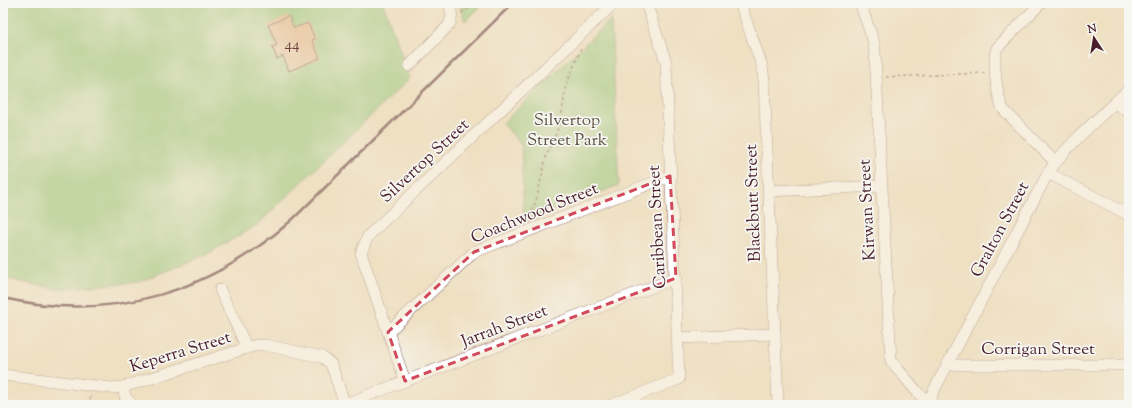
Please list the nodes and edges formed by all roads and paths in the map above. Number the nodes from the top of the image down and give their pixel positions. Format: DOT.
graph roads {
  1 [pos="449,3"];
  2 [pos="477,3"];
  3 [pos="614,3"];
  4 [pos="646,3"];
  5 [pos="740,3"];
  6 [pos="860,3"];
  7 [pos="1037,4"];
  8 [pos="452,17"];
  9 [pos="583,44"];
  10 [pos="409,66"];
  11 [pos="989,73"];
  12 [pos="884,77"];
  13 [pos="1129,89"];
  14 [pos="1115,103"];
  15 [pos="1129,112"];
  16 [pos="1055,162"];
  17 [pos="1048,173"];
  18 [pos="670,176"];
  19 [pos="881,186"];
  20 [pos="768,191"];
  21 [pos="1129,215"];
  22 [pos="526,231"];
  23 [pos="676,278"];
  24 [pos="220,290"];
  25 [pos="388,332"];
  26 [pos="775,334"];
  27 [pos="678,338"];
  28 [pos="247,348"];
  29 [pos="1129,364"];
  30 [pos="947,365"];
  31 [pos="3,375"];
  32 [pos="405,381"];
  33 [pos="123,387"];
  34 [pos="930,404"];
  35 [pos="133,405"];
  36 [pos="345,405"];
  37 [pos="611,405"];
  38 [pos="778,405"];
  1 -- 8 [label="street"];
  2 -- 8 [label="path"];
  3 -- 25 [label="street, Silvertop Street"];
  4 -- 18 [label="street, Caribbean Street"];
  5 -- 20 [label="street, Blackbutt Street"];
  6 -- 19 [label="street, Kirwan Street"];
  7 -- 16 [label="street"];
  8 -- 10 [label="street"];
  9 -- 22 [label="path"];
  11 -- 12 [label="path"];
  13 -- 14 [label="street, Gralton Street"];
  14 -- 15 [label="street"];
  14 -- 16 [label="street, Gralton Street"];
  16 -- 17 [label="street, Gralton Street"];
  17 -- 21 [label="street"];
  17 -- 30 [label="street, Gralton Street"];
  18 -- 22 [label="street, Coachwood Street"];
  18 -- 23 [label="street, Caribbean Street"];
  19 -- 20 [label="street"];
  19 -- 34 [label="street, Kirwan Street"];
  20 -- 26 [label="street, Blackbutt Street"];
  22 -- 25 [label="street, Coachwood Street"];
  23 -- 27 [label="street, Caribbean Street"];
  23 -- 32 [label="street, Jarrah Street"];
  24 -- 28 [label="street, Keperra Street"];
  25 -- 32 [label="street, Silvertop Street"];
  26 -- 27 [label="street"];
  26 -- 38 [label="street, Blackbutt Street"];
  27 -- 37 [label="street, Caribbean Street"];
  28 -- 33 [label="street, Keperra Street"];
  28 -- 36 [label="street, Keperra Street"];
  29 -- 30 [label="street, Corrigan Street"];
  30 -- 34 [label="street, Gralton Street"];
  31 -- 33 [label="street, Keperra Street"];
  32 -- 36 [label="street, Jarrah Street"];
  33 -- 35 [label="street"];
}
